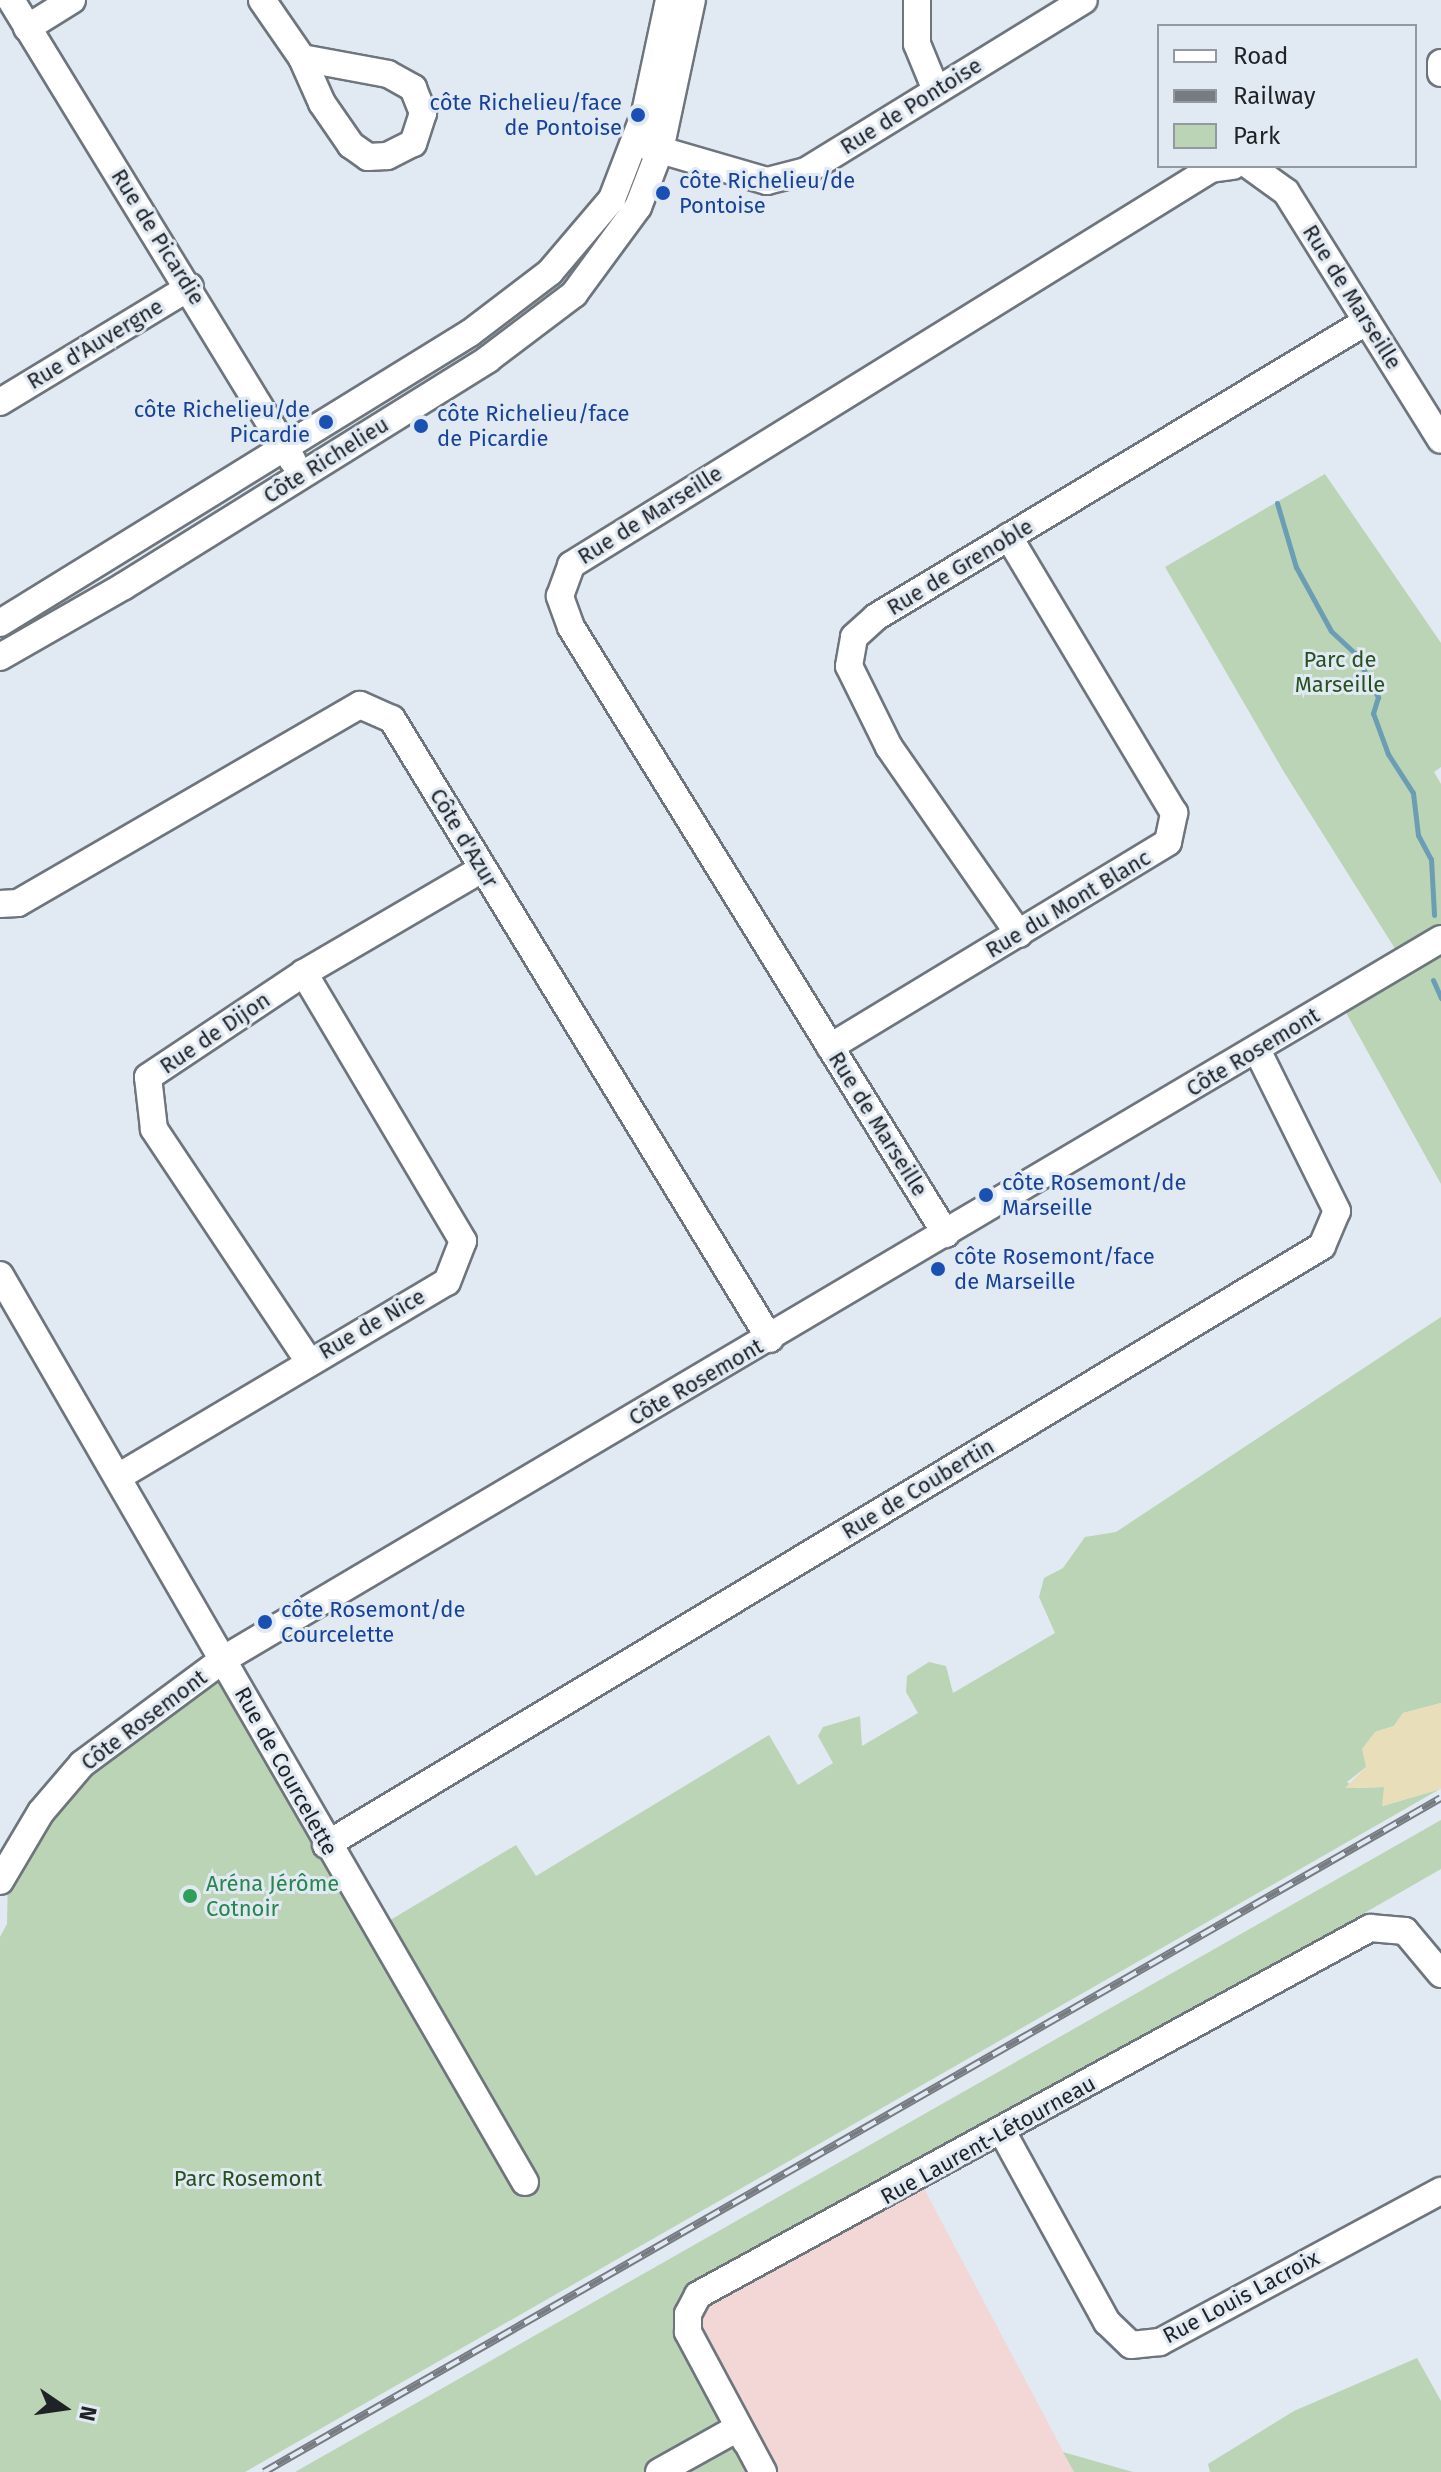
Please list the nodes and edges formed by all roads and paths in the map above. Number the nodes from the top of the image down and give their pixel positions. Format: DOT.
graph roads {
  1 [pos="11,0"];
  2 [pos="72,0"];
  3 [pos="262,0"];
  4 [pos="669,0"];
  5 [pos="692,0"];
  6 [pos="917,0"];
  7 [pos="1084,0"];
  8 [pos="27,28"];
  9 [pos="302,58"];
  10 [pos="1441,63"];
  11 [pos="1441,73"];
  12 [pos="936,90"];
  13 [pos="648,146"];
  14 [pos="1218,168"];
  15 [pos="1253,168"];
  16 [pos="190,287"];
  17 [pos="1367,321"];
  18 [pos="0,402"];
  19 [pos="1441,440"];
  20 [pos="285,448"];
  21 [pos="302,475"];
  22 [pos="1009,537"];
  23 [pos="0,623"];
  24 [pos="0,657"];
  25 [pos="482,869"];
  26 [pos="0,904"];
  27 [pos="1019,934"];
  28 [pos="1441,939"];
  29 [pos="304,973"];
  30 [pos="830,1047"];
  31 [pos="1257,1050"];
  32 [pos="946,1234"];
  33 [pos="0,1275"];
  34 [pos="770,1339"];
  35 [pos="308,1360"];
  36 [pos="118,1477"];
  37 [pos="224,1659"];
  38 [pos="326,1845"];
  39 [pos="0,1881"];
  40 [pos="1441,1974"];
  41 [pos="1003,2133"];
  42 [pos="525,2182"];
  43 [pos="1441,2191"];
  44 [pos="744,2438"];
  45 [pos="659,2472"];
  46 [pos="763,2472"];
  1 -- 8 [label="street, Rue de Picardie"];
  2 -- 8 [label="street"];
  3 -- 9 [label="street"];
  4 -- 13 [label="street, Côte Richelieu"];
  5 -- 13 [label="street, Côte Richelieu"];
  6 -- 12 [label="street"];
  7 -- 12 [label="street, Rue de Pontoise"];
  8 -- 16 [label="street, Rue de Picardie"];
  9 -- 9 [label="street"];
  10 -- 11 [label="street"];
  12 -- 13 [label="street, Rue de Pontoise"];
  13 -- 20 [label="street, Côte Richelieu"];
  13 -- 21 [label="street, Côte Richelieu"];
  14 -- 30 [label="street, Rue de Marseille"];
  15 -- 17 [label="street, Rue de Marseille"];
  16 -- 18 [label="street, Rue d'Auvergne"];
  16 -- 20 [label="street, Rue de Picardie"];
  17 -- 19 [label="street, Rue de Marseille"];
  17 -- 22 [label="street, Rue de Grenoble"];
  20 -- 21 [label="street, Rue de Picardie"];
  20 -- 23 [label="street, Côte Richelieu"];
  21 -- 24 [label="street, Côte Richelieu"];
  22 -- 27 [label="street, Rue du Mont Blanc"];
  22 -- 27 [label="street, Rue de Grenoble"];
  25 -- 26 [label="street, Côte d'Azur"];
  25 -- 29 [label="street, Rue de Dijon"];
  25 -- 34 [label="street, Côte d'Azur"];
  27 -- 30 [label="street, Rue du Mont Blanc"];
  28 -- 31 [label="street, Côte Rosemont"];
  29 -- 35 [label="street, Rue de Nice"];
  29 -- 35 [label="street, Rue de Dijon"];
  30 -- 32 [label="street, Rue de Marseille"];
  31 -- 32 [label="street, Côte Rosemont"];
  31 -- 38 [label="street, Rue de Coubertin"];
  32 -- 34 [label="street, Côte Rosemont"];
  33 -- 36 [label="street, Rue de Courcelette"];
  34 -- 37 [label="street, Côte Rosemont"];
  35 -- 36 [label="street, Rue de Nice"];
  36 -- 37 [label="street, Rue de Courcelette"];
  37 -- 38 [label="street, Rue de Courcelette"];
  37 -- 39 [label="street, Côte Rosemont"];
  38 -- 42 [label="street, Rue de Courcelette"];
  40 -- 41 [label="street, Rue Laurent-Létourneau"];
  41 -- 43 [label="street, Rue Louis Lacroix"];
  41 -- 44 [label="street, Rue Laurent-Létourneau"];
  44 -- 45 [label="street"];
  44 -- 46 [label="street, Rue Laurent-Létourneau"];
}
